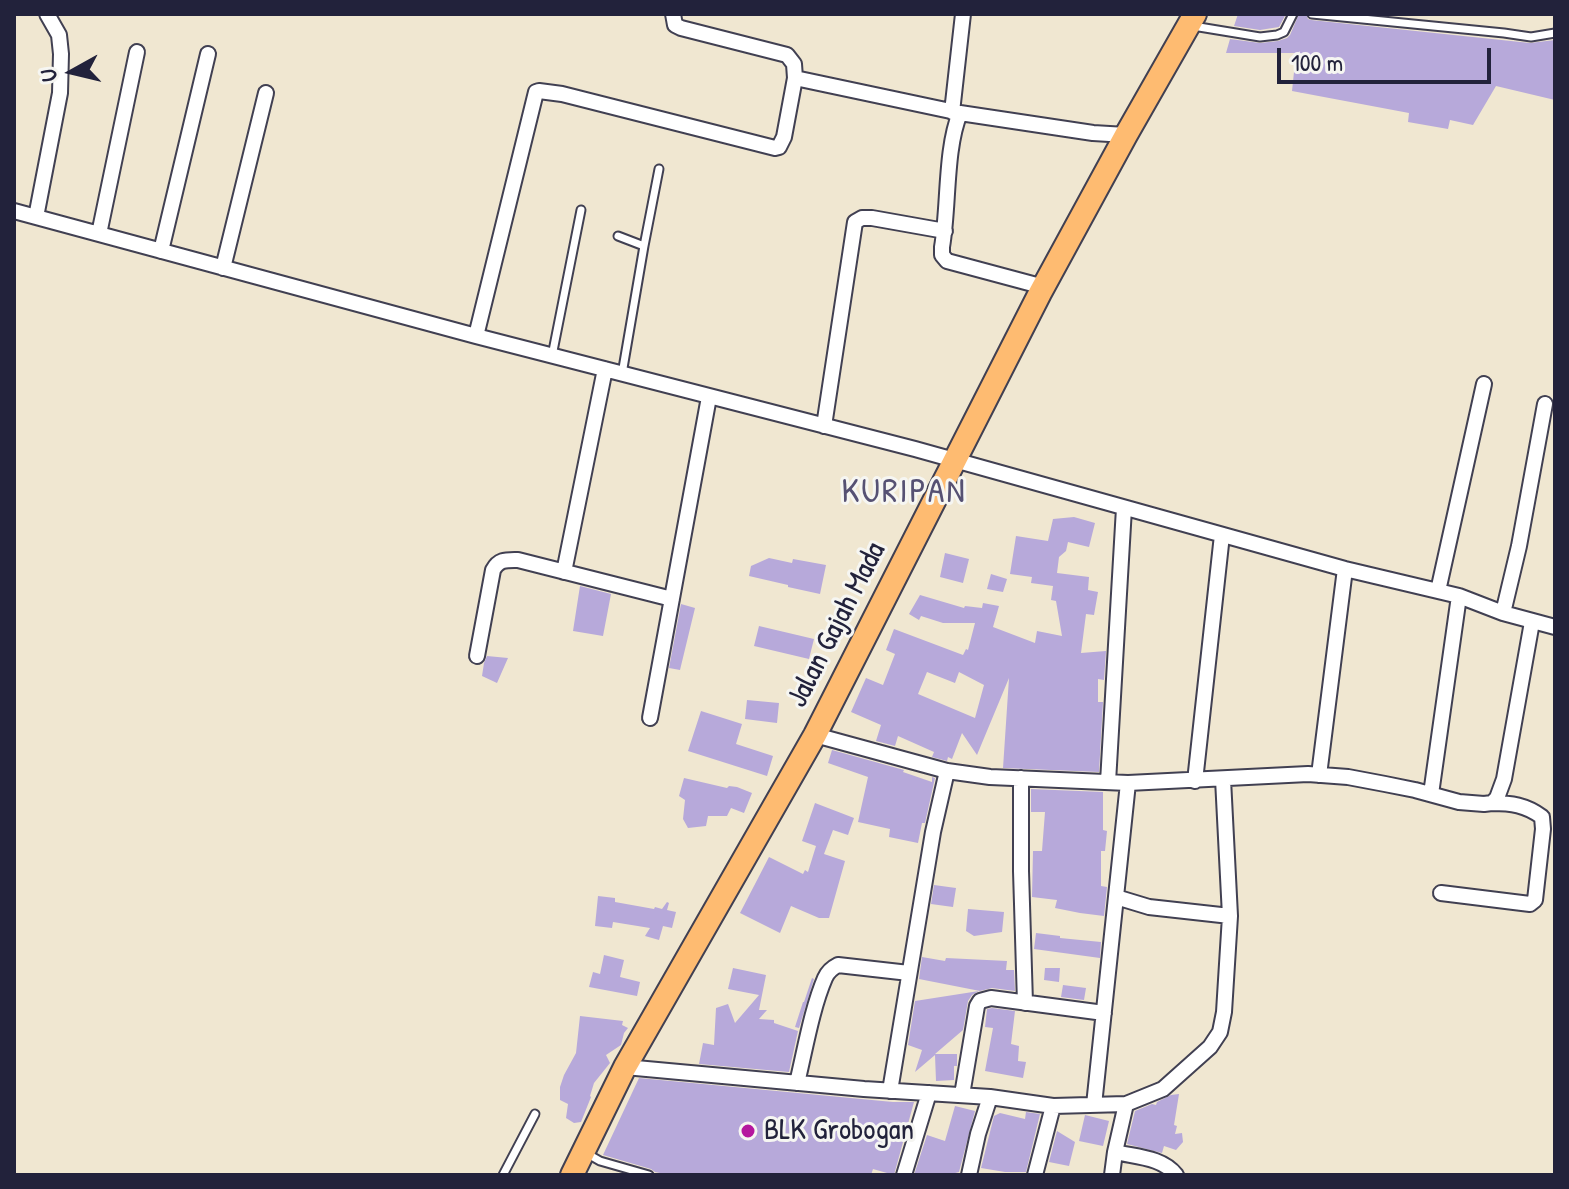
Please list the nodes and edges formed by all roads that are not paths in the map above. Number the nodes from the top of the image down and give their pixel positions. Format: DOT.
graph roads {
  1 [pos="47,14"];
  2 [pos="673,14"];
  3 [pos="963,14"];
  4 [pos="1293,14"];
  5 [pos="1312,14"];
  6 [pos="1191,20"];
  7 [pos="1555,33"];
  8 [pos="137,52"];
  9 [pos="208,54"];
  10 [pos="795,78"];
  11 [pos="266,93"];
  12 [pos="956,112"];
  13 [pos="1126,135"];
  14 [pos="659,169"];
  15 [pos="581,210"];
  16 [pos="14,211"];
  17 [pos="36,217"];
  18 [pos="945,231"];
  19 [pos="99,234"];
  20 [pos="618,236"];
  21 [pos="644,246"];
  22 [pos="161,251"];
  23 [pos="223,268"];
  24 [pos="1044,287"];
  25 [pos="476,336"];
  26 [pos="552,356"];
  27 [pos="605,369"];
  28 [pos="622,374"];
  29 [pos="1484,384"];
  30 [pos="709,397"];
  31 [pos="1545,404"];
  32 [pos="824,426"];
  33 [pos="954,459"];
  34 [pos="1124,508"];
  35 [pos="1222,535"];
  36 [pos="1345,569"];
  37 [pos="564,572"];
  38 [pos="1438,591"];
  39 [pos="1459,596"];
  40 [pos="672,599"];
  41 [pos="1503,613"];
  42 [pos="1532,622"];
  43 [pos="1555,627"];
  44 [pos="477,656"];
  45 [pos="650,718"];
  46 [pos="815,735"];
  47 [pos="947,771"];
  48 [pos="1319,775"];
  49 [pos="1021,778"];
  50 [pos="1223,779"];
  51 [pos="1195,781"];
  52 [pos="1108,782"];
  53 [pos="1128,783"];
  54 [pos="1431,794"];
  55 [pos="1492,803"];
  56 [pos="1441,893"];
  57 [pos="1116,897"];
  58 [pos="1230,916"];
  59 [pos="909,973"];
  60 [pos="1025,1003"];
  61 [pos="1104,1013"];
  62 [pos="625,1067"];
  63 [pos="797,1083"];
  64 [pos="890,1091"];
  65 [pos="929,1093"];
  66 [pos="962,1095"];
  67 [pos="990,1097"];
  68 [pos="1126,1104"];
  69 [pos="1094,1105"];
  70 [pos="1053,1106"];
  71 [pos="535,1114"];
  72 [pos="584,1152"];
  73 [pos="1115,1152"];
  74 [pos="616,1166"];
  75 [pos="503,1175"];
  76 [pos="572,1175"];
  77 [pos="612,1175"];
  78 [pos="649,1175"];
  79 [pos="904,1175"];
  80 [pos="969,1175"];
  81 [pos="1035,1175"];
  82 [pos="1112,1175"];
  83 [pos="1176,1175"];
  1 -- 17 [label="street"];
  2 -- 10 [label="street"];
  3 -- 12 [label="street"];
  4 -- 6 [label="lane"];
  5 -- 7 [label="lane"];
  6 -- 13 [label="main road, Jalan Gajah Mada"];
  8 -- 19 [label="street"];
  9 -- 22 [label="street"];
  10 -- 12 [label="street"];
  10 -- 25 [label="street"];
  11 -- 23 [label="street"];
  12 -- 13 [label="street"];
  12 -- 18 [label="street"];
  13 -- 24 [label="main road, Jalan Gajah Mada"];
  14 -- 21 [label="lane"];
  15 -- 26 [label="lane"];
  16 -- 17 [label="street"];
  17 -- 19 [label="street"];
  18 -- 24 [label="street"];
  18 -- 32 [label="street"];
  19 -- 22 [label="street"];
  20 -- 21 [label="lane"];
  21 -- 28 [label="lane"];
  22 -- 23 [label="street"];
  23 -- 25 [label="street"];
  24 -- 33 [label="main road, Jalan Gajah Mada"];
  25 -- 26 [label="street"];
  26 -- 27 [label="street"];
  27 -- 28 [label="street"];
  27 -- 37 [label="street"];
  28 -- 30 [label="street"];
  29 -- 38 [label="street"];
  30 -- 32 [label="street"];
  30 -- 40 [label="street"];
  31 -- 41 [label="street"];
  32 -- 33 [label="street"];
  33 -- 34 [label="street"];
  33 -- 46 [label="main road, Jalan Gajah Mada"];
  34 -- 35 [label="street"];
  34 -- 52 [label="street"];
  35 -- 36 [label="street"];
  35 -- 51 [label="street"];
  36 -- 38 [label="street"];
  36 -- 48 [label="street"];
  37 -- 40 [label="street"];
  37 -- 44 [label="street"];
  38 -- 39 [label="street"];
  39 -- 41 [label="street"];
  39 -- 54 [label="street"];
  40 -- 45 [label="street"];
  41 -- 42 [label="street"];
  42 -- 43 [label="street"];
  42 -- 55 [label="street"];
  46 -- 47 [label="street"];
  46 -- 62 [label="main road, Jalan Gajah Mada"];
  47 -- 49 [label="street"];
  47 -- 59 [label="street"];
  48 -- 50 [label="street"];
  48 -- 54 [label="street"];
  49 -- 52 [label="street"];
  49 -- 60 [label="street"];
  50 -- 51 [label="street"];
  50 -- 58 [label="street"];
  51 -- 53 [label="street"];
  52 -- 53 [label="street"];
  53 -- 57 [label="street"];
  54 -- 55 [label="street"];
  55 -- 56 [label="street"];
  57 -- 58 [label="street"];
  57 -- 61 [label="street"];
  58 -- 68 [label="street"];
  59 -- 63 [label="street"];
  59 -- 64 [label="street"];
  60 -- 61 [label="street"];
  60 -- 66 [label="street"];
  61 -- 69 [label="street"];
  62 -- 63 [label="street"];
  62 -- 72 [label="main road, Jalan Gajah Mada"];
  63 -- 64 [label="street"];
  64 -- 65 [label="street"];
  65 -- 66 [label="street"];
  65 -- 79 [label="street"];
  66 -- 67 [label="street"];
  67 -- 70 [label="street"];
  67 -- 80 [label="street"];
  68 -- 69 [label="street"];
  68 -- 73 [label="street"];
  69 -- 70 [label="street"];
  70 -- 81 [label="street"];
  71 -- 75 [label="lane"];
  72 -- 74 [label="lane"];
  72 -- 76 [label="main road, Jalan Gajah Mada"];
  73 -- 82 [label="street"];
  73 -- 83 [label="street"];
  74 -- 77 [label="lane"];
  74 -- 78 [label="lane"];
}
